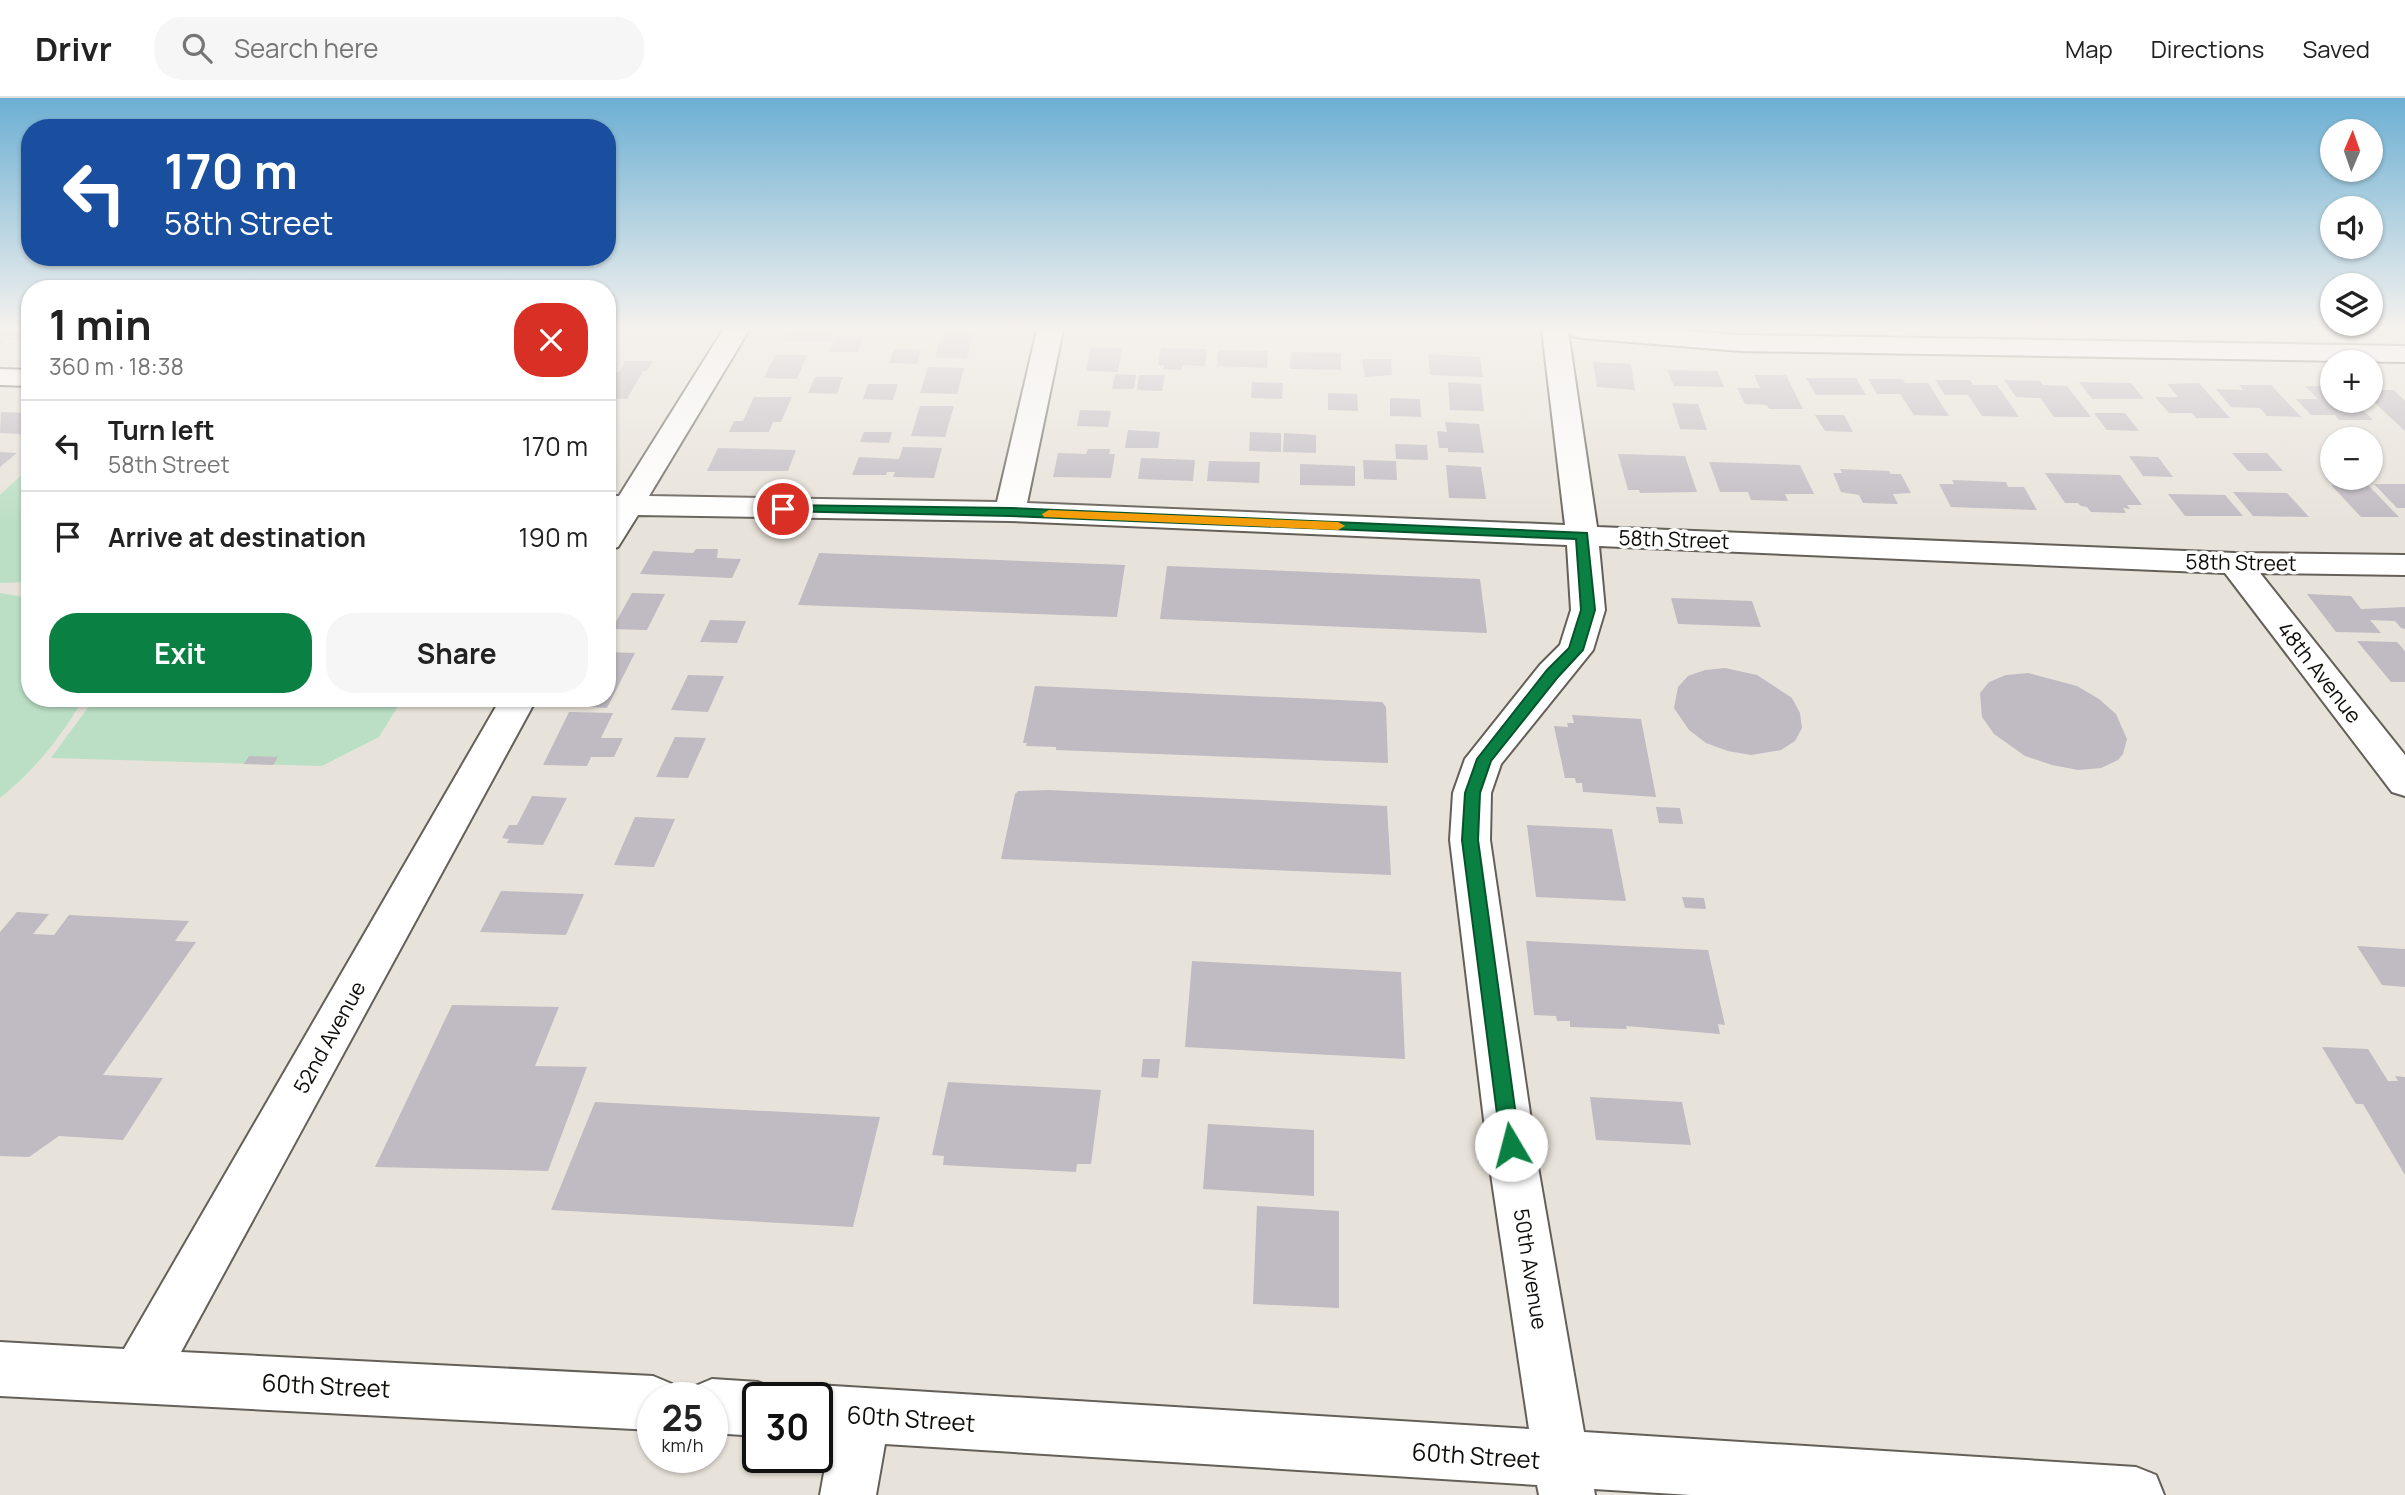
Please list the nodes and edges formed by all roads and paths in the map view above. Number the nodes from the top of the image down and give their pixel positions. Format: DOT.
graph roads {
  1 [pos="692,395"];
  2 [pos="1036,395"];
  3 [pos="1564,395"];
  4 [pos="617,506"];
  5 [pos="1010,512"];
  6 [pos="1583,536"];
  7 [pos="2235,563"];
  8 [pos="2405,565"];
  9 [pos="514,707"];
  10 [pos="2405,782"];
  11 [pos="0,1369"];
  12 [pos="139,1375"];
  13 [pos="637,1402"];
  14 [pos="840,1413"];
  15 [pos="1565,1478"];
  16 [pos="848,1495"];
  17 [pos="2136,1495"];
  1 -- 4 [label="street"];
  2 -- 5 [label="street"];
  3 -- 6 [label="street, 50th Avenue"];
  4 -- 5 [label="street, 58th Street"];
  5 -- 6 [label="street, 58th Street"];
  6 -- 7 [label="street, 58th Street"];
  6 -- 15 [label="street, 50th Avenue"];
  7 -- 8 [label="street, 58th Street"];
  7 -- 10 [label="street, 48th Avenue"];
  9 -- 12 [label="street, 52nd Avenue"];
  11 -- 12 [label="street, 60th Street"];
  12 -- 13 [label="street, 60th Street"];
  14 -- 15 [label="street, 60th Street"];
  14 -- 16 [label="street"];
  15 -- 17 [label="street, 60th Street"];
}
